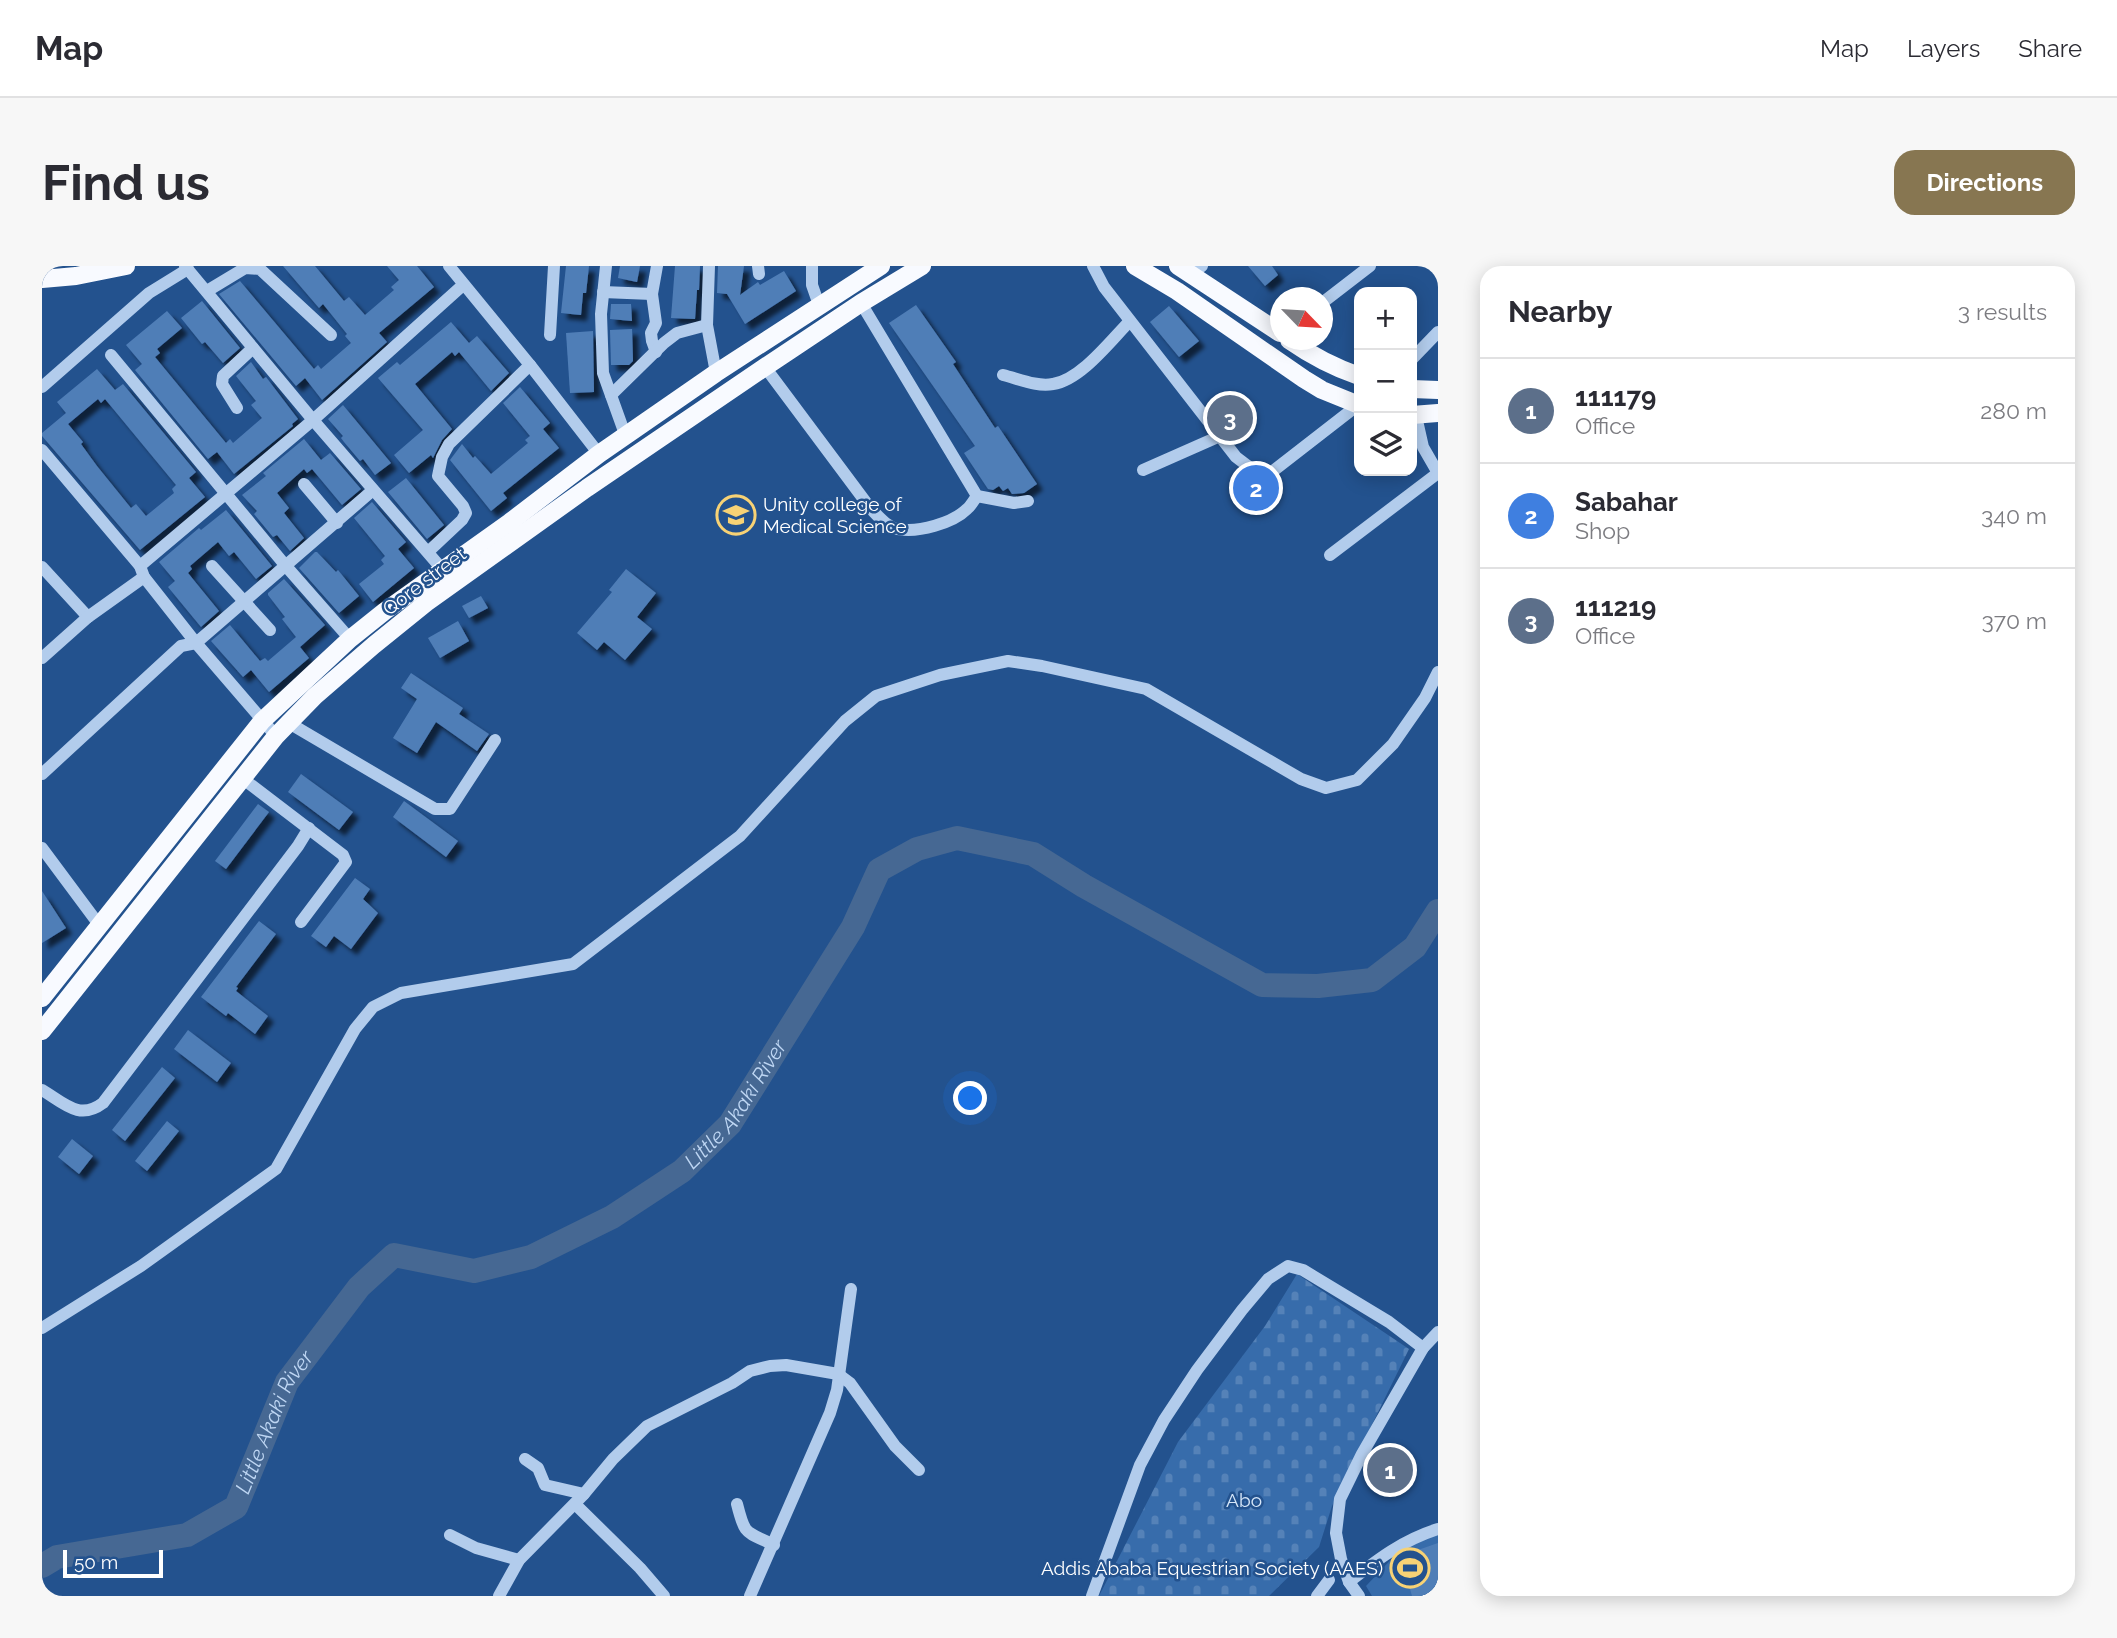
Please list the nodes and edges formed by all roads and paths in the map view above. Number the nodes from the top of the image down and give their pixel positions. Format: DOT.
graph roads {
  1 [pos="125,266"];
  2 [pos="449,266"];
  3 [pos="554,266"];
  4 [pos="606,266"];
  5 [pos="657,266"];
  6 [pos="709,266"];
  7 [pos="812,266"];
  8 [pos="881,266"];
  9 [pos="922,266"];
  10 [pos="1093,266"];
  11 [pos="1135,266"];
  12 [pos="1370,266"];
  13 [pos="186,267"];
  14 [pos="1190,269"];
  15 [pos="42,279"];
  16 [pos="463,285"];
  17 [pos="207,291"];
  18 [pos="603,292"];
  19 [pos="652,294"];
  20 [pos="1333,295"];
  21 [pos="861,303"];
  22 [pos="819,305"];
  23 [pos="1130,321"];
  24 [pos="656,323"];
  25 [pos="707,325"];
  26 [pos="1270,326"];
  27 [pos="1438,332"];
  28 [pos="677,333"];
  29 [pos="550,334"];
  30 [pos="331,335"];
  31 [pos="253,348"];
  32 [pos="1305,350"];
  33 [pos="656,352"];
  34 [pos="1417,354"];
  35 [pos="111,355"];
  36 [pos="530,365"];
  37 [pos="765,367"];
  38 [pos="716,373"];
  39 [pos="1354,374"];
  40 [pos="1003,375"];
  41 [pos="42,387"];
  42 [pos="1417,388"];
  43 [pos="1438,390"];
  44 [pos="611,395"];
  45 [pos="1354,403"];
  46 [pos="237,408"];
  47 [pos="1354,409"];
  48 [pos="1438,413"];
  49 [pos="1417,415"];
  50 [pos="313,420"];
  51 [pos="1417,426"];
  52 [pos="1220,436"];
  53 [pos="626,437"];
  54 [pos="42,450"];
  55 [pos="599,454"];
  56 [pos="1143,470"];
  57 [pos="1438,473"];
  58 [pos="304,484"];
  59 [pos="373,490"];
  60 [pos="227,494"];
  61 [pos="977,496"];
  62 [pos="1028,501"];
  63 [pos="337,523"];
  64 [pos="429,551"];
  65 [pos="1330,555"];
  66 [pos="285,565"];
  67 [pos="212,566"];
  68 [pos="42,567"];
  69 [pos="442,569"];
  70 [pos="142,571"];
  71 [pos="243,601"];
  72 [pos="88,617"];
  73 [pos="270,630"];
  74 [pos="350,639"];
  75 [pos="196,643"];
  76 [pos="42,658"];
  77 [pos="1438,672"];
  78 [pos="262,721"];
  79 [pos="283,729"];
  80 [pos="495,740"];
  81 [pos="42,774"];
  82 [pos="242,778"];
  83 [pos="309,828"];
  84 [pos="42,848"];
  85 [pos="301,922"];
  86 [pos="100,926"];
  87 [pos="42,998"];
  88 [pos="42,1031"];
  89 [pos="42,1090"];
  90 [pos="850,1289"];
  91 [pos="42,1328"];
  92 [pos="1438,1332"];
  93 [pos="1423,1349"];
  94 [pos="838,1374"];
  95 [pos="525,1459"];
  96 [pos="919,1470"];
  97 [pos="579,1499"];
  98 [pos="737,1504"];
  99 [pos="1438,1529"];
  100 [pos="450,1535"];
  101 [pos="774,1545"];
  102 [pos="519,1560"];
  103 [pos="1329,1580"];
  104 [pos="1349,1581"];
  105 [pos="752,1591"];
  106 [pos="499,1596"];
  107 [pos="664,1596"];
  108 [pos="765,1596"];
  109 [pos="1092,1596"];
  110 [pos="1317,1596"];
  111 [pos="1359,1596"];
  1 -- 15 [label="main road"];
  2 -- 16 [label="street"];
  3 -- 29 [label="street"];
  4 -- 18 [label="street"];
  5 -- 19 [label="street"];
  6 -- 25 [label="street"];
  7 -- 22 [label="street"];
  8 -- 22 [label="main road, Qore street"];
  9 -- 21 [label="main road, Qore street"];
  10 -- 23 [label="street"];
  11 -- 45 [label="main road"];
  12 -- 20 [label="street"];
  13 -- 17 [label="street"];
  13 -- 41 [label="street"];
  14 -- 26 [label="main road"];
  16 -- 36 [label="street"];
  16 -- 50 [label="street"];
  17 -- 30 [label="street"];
  17 -- 31 [label="street"];
  18 -- 19 [label="street"];
  18 -- 44 [label="street"];
  19 -- 24 [label="street"];
  21 -- 37 [label="main road, Qore street"];
  21 -- 61 [label="street"];
  22 -- 38 [label="main road, Qore street"];
  23 -- 40 [label="street"];
  23 -- 52 [label="street"];
  24 -- 28 [label="street"];
  24 -- 33 [label="street"];
  25 -- 28 [label="street"];
  25 -- 38 [label="street"];
  27 -- 34 [label="street"];
  28 -- 33 [label="street"];
  31 -- 46 [label="street"];
  31 -- 50 [label="street"];
  32 -- 39 [label="main road"];
  33 -- 44 [label="street"];
  35 -- 60 [label="street"];
  36 -- 55 [label="street"];
  36 -- 64 [label="street"];
  37 -- 61 [label="street"];
  37 -- 79 [label="main road, Qore street"];
  38 -- 53 [label="main road, Qore street"];
  42 -- 43 [label="main road"];
  44 -- 53 [label="street"];
  47 -- 52 [label="street"];
  48 -- 49 [label="main road"];
  50 -- 59 [label="street"];
  50 -- 60 [label="street"];
  51 -- 57 [label="street"];
  52 -- 56 [label="street"];
  53 -- 55 [label="main road, Qore street"];
  54 -- 70 [label="street"];
  55 -- 69 [label="main road, Qore street"];
  57 -- 65 [label="street"];
  58 -- 63 [label="street"];
  59 -- 63 [label="street"];
  59 -- 64 [label="street"];
  60 -- 66 [label="street"];
  60 -- 70 [label="street"];
  61 -- 62 [label="street"];
  63 -- 66 [label="street"];
  64 -- 69 [label="street"];
  66 -- 71 [label="street"];
  66 -- 74 [label="street"];
  67 -- 71 [label="street"];
  68 -- 72 [label="street"];
  69 -- 74 [label="main road, Qore street"];
  70 -- 72 [label="street"];
  70 -- 75 [label="street"];
  71 -- 73 [label="street"];
  71 -- 75 [label="street"];
  72 -- 76 [label="street"];
  74 -- 78 [label="main road, Qore street"];
  75 -- 78 [label="street"];
  75 -- 81 [label="street"];
  77 -- 91 [label="street"];
  78 -- 79 [label="street"];
  78 -- 86 [label="main road, Qore street"];
  79 -- 80 [label="street"];
  79 -- 82 [label="main road, Qore street"];
  82 -- 83 [label="street"];
  82 -- 88 [label="main road, Qore street"];
  83 -- 85 [label="street"];
  83 -- 89 [label="street"];
  84 -- 86 [label="street"];
  86 -- 87 [label="main road, Qore street"];
  90 -- 94 [label="street"];
  92 -- 93 [label="street"];
  93 -- 104 [label="street"];
  93 -- 109 [label="street"];
  94 -- 96 [label="street"];
  94 -- 97 [label="street"];
  94 -- 101 [label="street"];
  95 -- 97 [label="street"];
  97 -- 102 [label="street"];
  97 -- 107 [label="street"];
  98 -- 101 [label="street"];
  99 -- 104 [label="street"];
  100 -- 102 [label="street"];
  101 -- 105 [label="street"];
  102 -- 106 [label="street"];
  103 -- 110 [label="street"];
  104 -- 111 [label="street"];
  105 -- 108 [label="street"];
}
